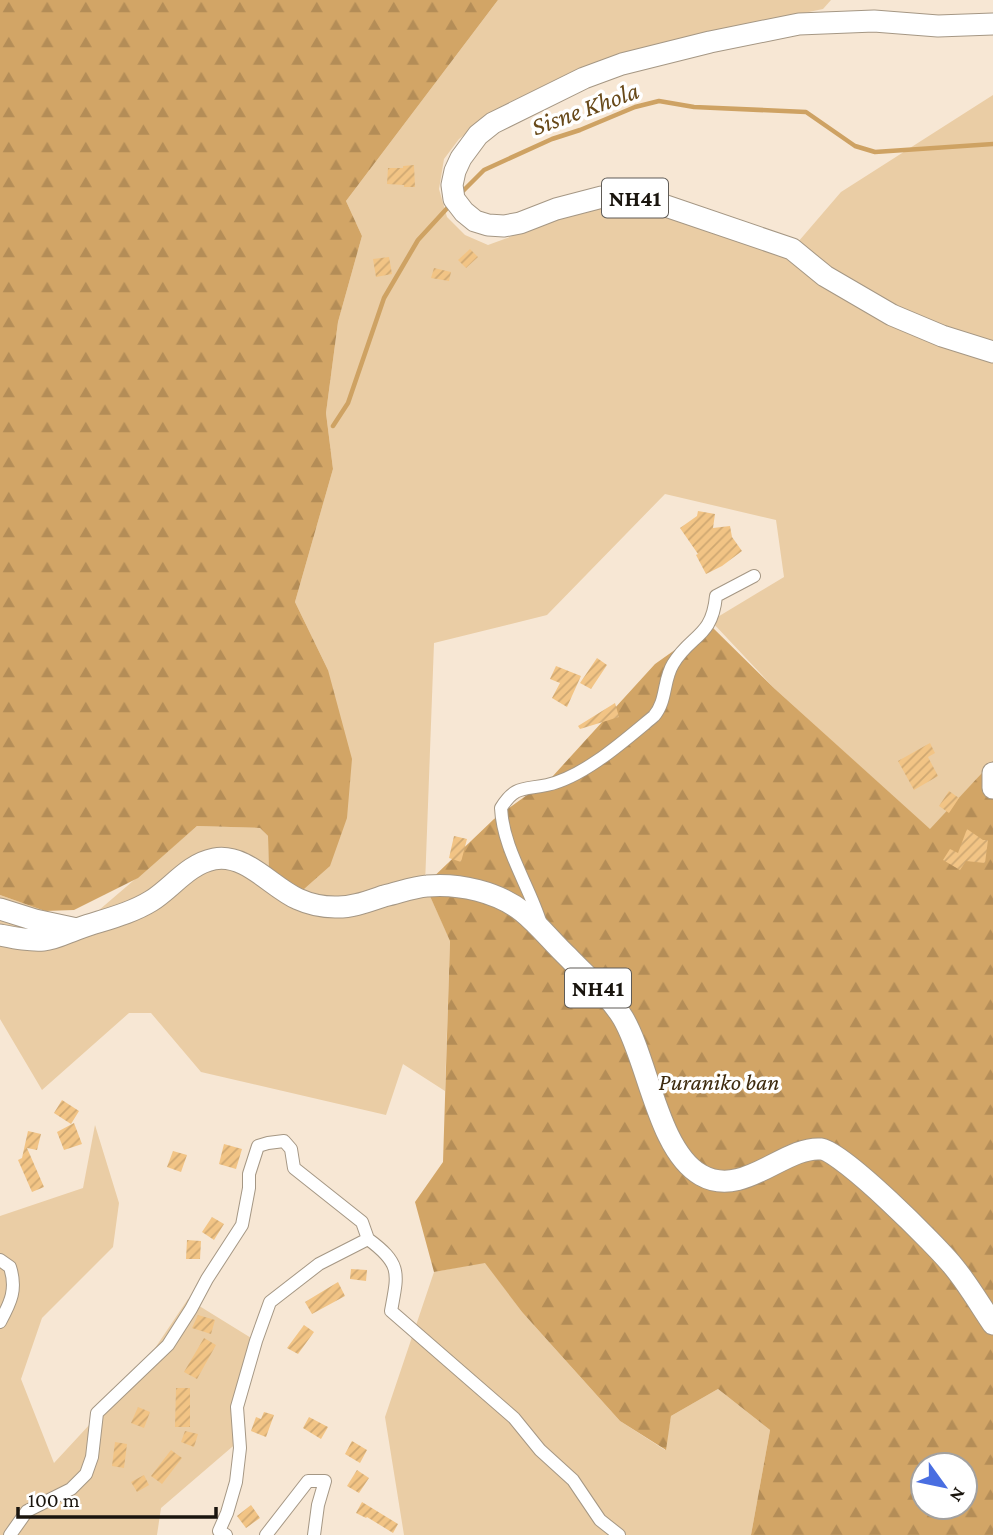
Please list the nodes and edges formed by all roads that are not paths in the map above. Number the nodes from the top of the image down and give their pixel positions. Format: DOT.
graph roads {
  1 [pos="993,24"];
  2 [pos="993,352"];
  3 [pos="754,576"];
  4 [pos="993,773"];
  5 [pos="993,788"];
  6 [pos="0,909"];
  7 [pos="77,929"];
  8 [pos="543,932"];
  9 [pos="0,935"];
  10 [pos="368,1239"];
  11 [pos="0,1260"];
  12 [pos="0,1322"];
  13 [pos="993,1324"];
  14 [pos="10,1535"];
  15 [pos="226,1535"];
  16 [pos="266,1535"];
  17 [pos="314,1535"];
  18 [pos="619,1535"];
  1 -- 2 [label="highway, NH41"];
  3 -- 8 [label="street"];
  4 -- 5 [label="highway"];
  6 -- 7 [label="highway"];
  7 -- 8 [label="highway, NH41"];
  7 -- 9 [label="highway, NH41"];
  8 -- 13 [label="highway, NH41"];
  10 -- 14 [label="street"];
  10 -- 15 [label="street"];
  10 -- 18 [label="street"];
  11 -- 12 [label="street"];
  16 -- 17 [label="street"];
}
